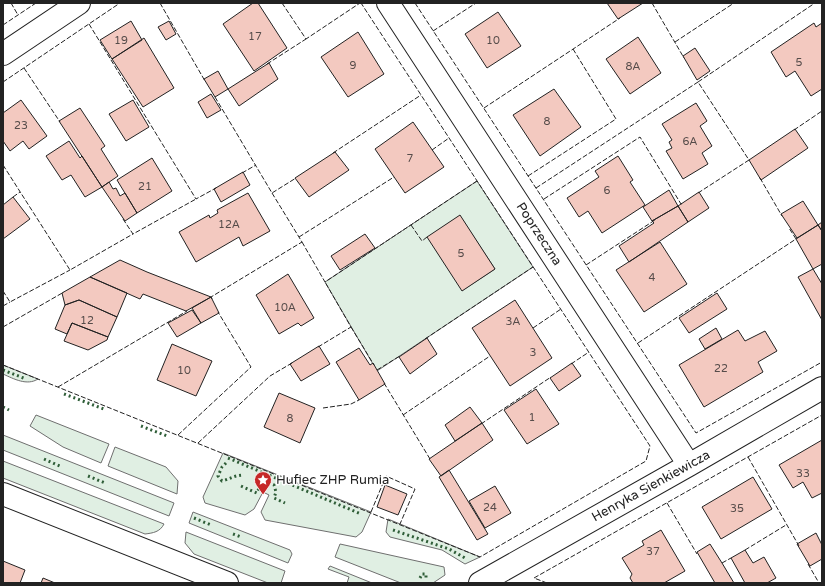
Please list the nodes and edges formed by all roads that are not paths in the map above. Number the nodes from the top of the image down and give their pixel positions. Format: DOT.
graph roads {
  1 [pos="78,3"];
  2 [pos="388,3"];
  3 [pos="3,54"];
  4 [pos="822,388"];
  5 [pos="689,465"];
  6 [pos="3,494"];
  7 [pos="227,583"];
  8 [pos="480,583"];
  1 -- 3 [label="street"];
  2 -- 5 [label="street, Poprzeczna"];
  4 -- 5 [label="street, Henryka Sienkiewicza"];
  5 -- 8 [label="street, Henryka Sienkiewicza"];
  6 -- 7 [label="street"];
}
